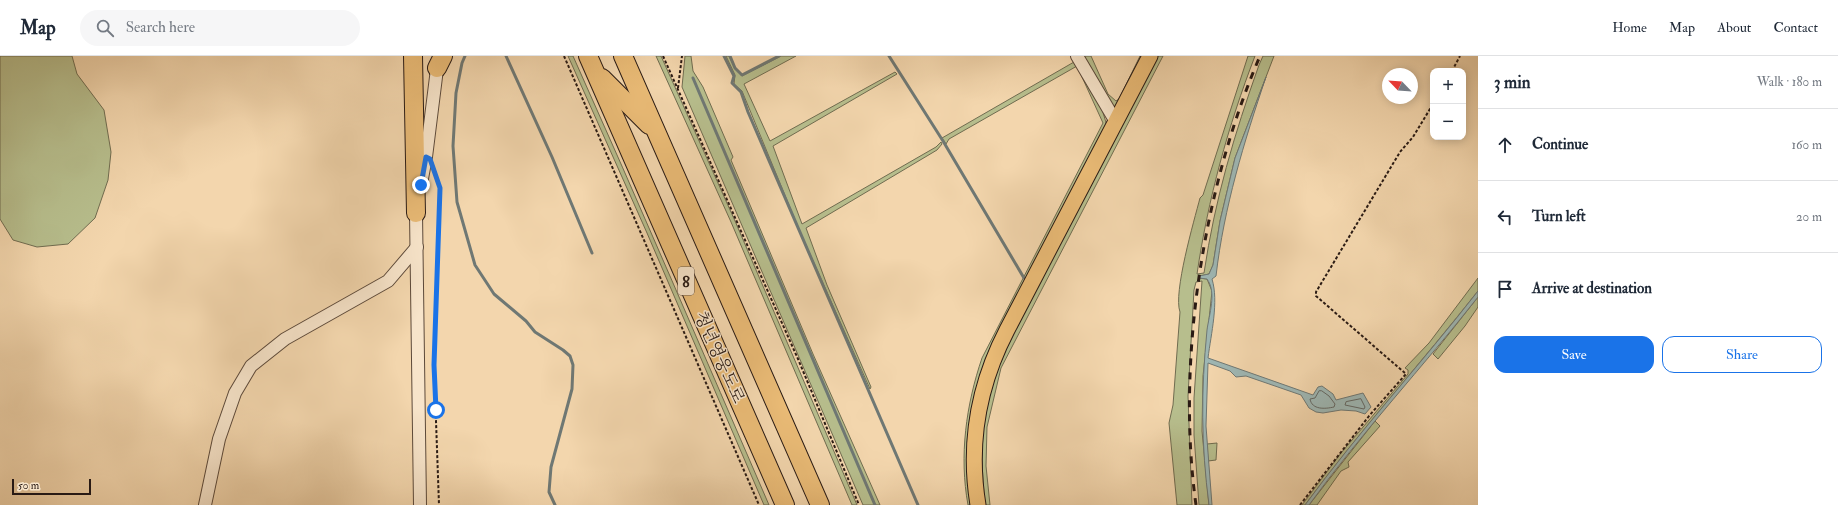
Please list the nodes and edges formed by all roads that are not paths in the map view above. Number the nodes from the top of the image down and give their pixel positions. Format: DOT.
graph roads {
  1 [pos="413,56"];
  2 [pos="584,56"];
  3 [pos="623,56"];
  4 [pos="1077,56"];
  5 [pos="1150,56"];
  6 [pos="439,60"];
  7 [pos="592,64"];
  8 [pos="1116,122"];
  9 [pos="657,132"];
  10 [pos="416,213"];
  11 [pos="417,247"];
  12 [pos="205,505"];
  13 [pos="420,505"];
  14 [pos="784,505"];
  15 [pos="820,505"];
  16 [pos="978,505"];
  1 -- 10 [label="highway"];
  2 -- 7 [label="highway"];
  3 -- 9 [label="highway, 청년영웅도로 / 8"];
  4 -- 8 [label="street"];
  5 -- 8 [label="main road"];
  6 -- 10 [label="street"];
  7 -- 9 [label="highway"];
  7 -- 14 [label="highway, 청년영웅도로 / 8"];
  8 -- 16 [label="main road"];
  9 -- 15 [label="highway, 청년영웅도로 / 8"];
  10 -- 11 [label="street"];
  11 -- 12 [label="street"];
  11 -- 13 [label="street"];
}
